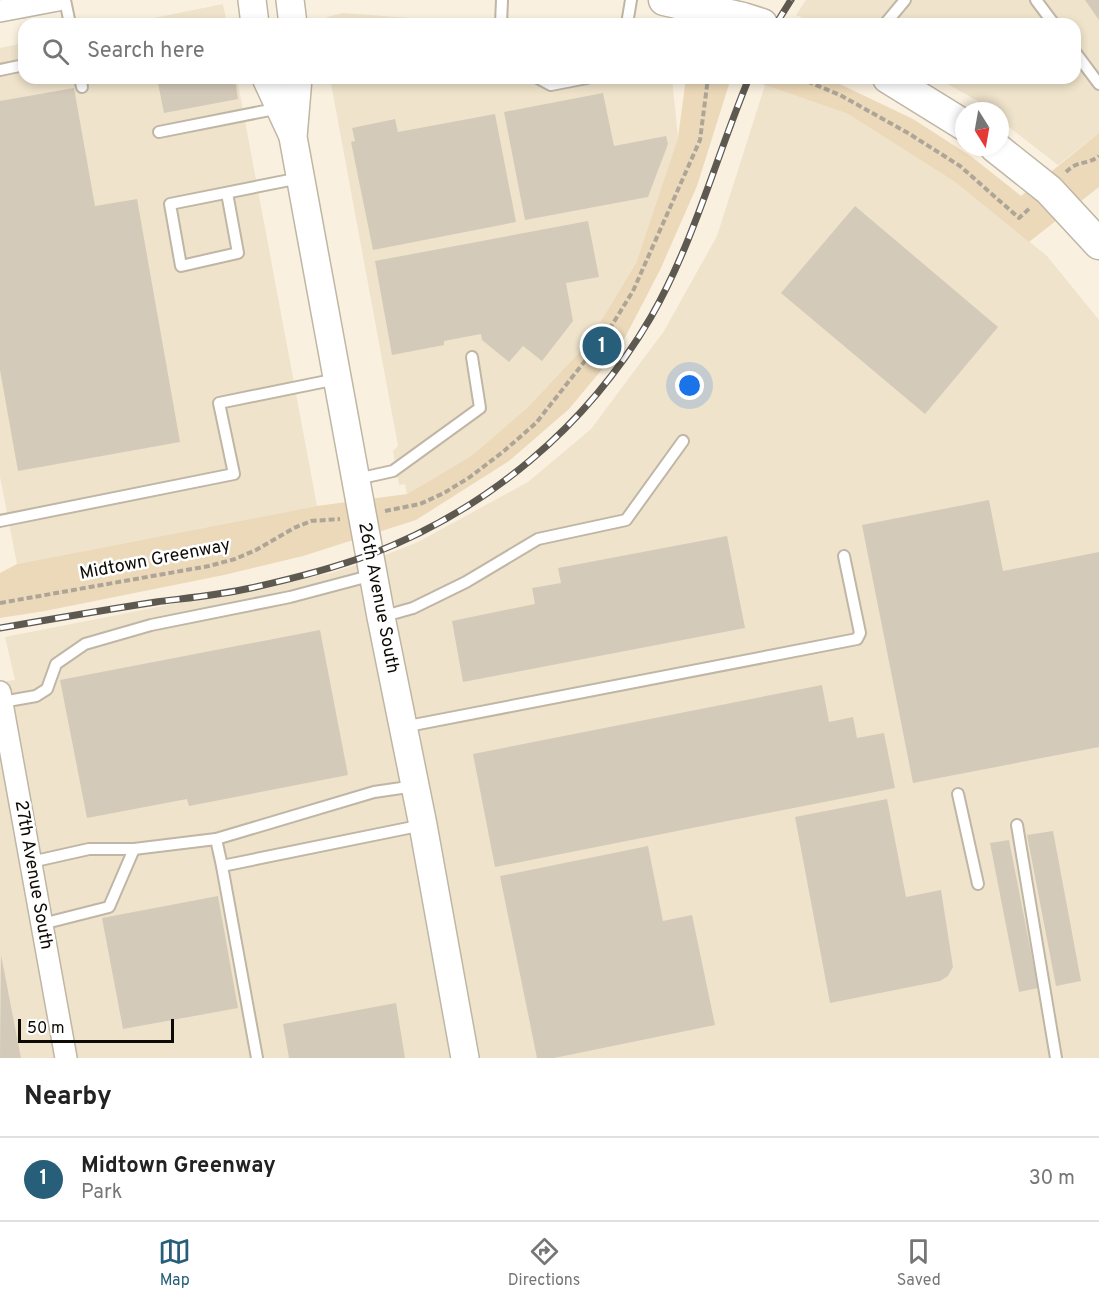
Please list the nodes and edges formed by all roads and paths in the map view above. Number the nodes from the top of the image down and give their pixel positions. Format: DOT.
graph roads {
  1 [pos="58,0"];
  2 [pos="65,0"];
  3 [pos="252,0"];
  4 [pos="290,0"];
  5 [pos="502,0"];
  6 [pos="631,0"];
  7 [pos="664,0"];
  8 [pos="905,0"];
  9 [pos="1036,0"];
  10 [pos="0,11"];
  11 [pos="69,18"];
  12 [pos="254,18"];
  13 [pos="292,18"];
  14 [pos="501,18"];
  15 [pos="628,18"];
  16 [pos="741,18"];
  17 [pos="890,18"];
  18 [pos="1050,18"];
  19 [pos="1081,60"];
  20 [pos="18,66"];
  21 [pos="0,70"];
  22 [pos="269,84"];
  23 [pos="297,84"];
  24 [pos="707,84"];
  25 [pos="813,84"];
  26 [pos="898,84"];
  27 [pos="1099,84"];
  28 [pos="280,108"];
  29 [pos="955,119"];
  30 [pos="159,132"];
  31 [pos="293,137"];
  32 [pos="1006,156"];
  33 [pos="1099,156"];
  34 [pos="1066,173"];
  35 [pos="301,178"];
  36 [pos="227,193"];
  37 [pos="1029,210"];
  38 [pos="1099,244"];
  39 [pos="472,357"];
  40 [pos="337,379"];
  41 [pos="682,441"];
  42 [pos="356,479"];
  43 [pos="362,515"];
  44 [pos="0,521"];
  45 [pos="844,556"];
  46 [pos="373,575"];
  47 [pos="0,603"];
  48 [pos="381,617"];
  49 [pos="1,697"];
  50 [pos="403,727"];
  51 [pos="415,786"];
  52 [pos="958,794"];
  53 [pos="423,825"];
  54 [pos="1017,825"];
  55 [pos="216,839"];
  56 [pos="134,849"];
  57 [pos="31,862"];
  58 [pos="222,866"];
  59 [pos="978,884"];
  60 [pos="42,924"];
  61 [pos="66,1058"];
  62 [pos="257,1058"];
  63 [pos="465,1058"];
  64 [pos="1056,1058"];
  1 -- 10 [label="street"];
  2 -- 11 [label="lane"];
  3 -- 12 [label="street"];
  4 -- 13 [label="street"];
  5 -- 14 [label="lane"];
  6 -- 15 [label="lane"];
  7 -- 16 [label="main road"];
  8 -- 17 [label="lane"];
  9 -- 18 [label="lane"];
  19 -- 27 [label="lane"];
  20 -- 21 [label="lane"];
  22 -- 28 [label="street, 26th Avenue South"];
  23 -- 31 [label="street, 26th Avenue South"];
  24 -- 43 [label="path, Midtown Greenway"];
  25 -- 37 [label="path"];
  26 -- 29 [label="main road"];
  28 -- 30 [label="lane"];
  28 -- 31 [label="street, 26th Avenue South"];
  31 -- 35 [label="street, 26th Avenue South"];
  32 -- 38 [label="main road"];
  33 -- 34 [label="path"];
  35 -- 36 [label="lane"];
  35 -- 40 [label="street, 26th Avenue South"];
  36 -- 36 [label="lane"];
  39 -- 42 [label="lane"];
  40 -- 42 [label="street, 26th Avenue South"];
  40 -- 44 [label="lane"];
  41 -- 48 [label="lane"];
  42 -- 43 [label="street, 26th Avenue South"];
  43 -- 46 [label="street, 26th Avenue South"];
  43 -- 47 [label="path, Midtown Greenway"];
  45 -- 50 [label="lane"];
  46 -- 48 [label="street, 26th Avenue South"];
  46 -- 49 [label="lane"];
  48 -- 50 [label="street, 26th Avenue South"];
  49 -- 57 [label="street, 27th Avenue South"];
  50 -- 51 [label="street, 26th Avenue South"];
  51 -- 53 [label="street, 26th Avenue South"];
  51 -- 55 [label="lane"];
  52 -- 59 [label="lane"];
  53 -- 58 [label="lane"];
  53 -- 63 [label="street, 26th Avenue South"];
  54 -- 64 [label="lane"];
  55 -- 56 [label="lane"];
  55 -- 58 [label="lane"];
  56 -- 57 [label="lane"];
  56 -- 60 [label="lane"];
  57 -- 60 [label="street, 27th Avenue South"];
  58 -- 62 [label="lane"];
  60 -- 61 [label="street, 27th Avenue South"];
}
